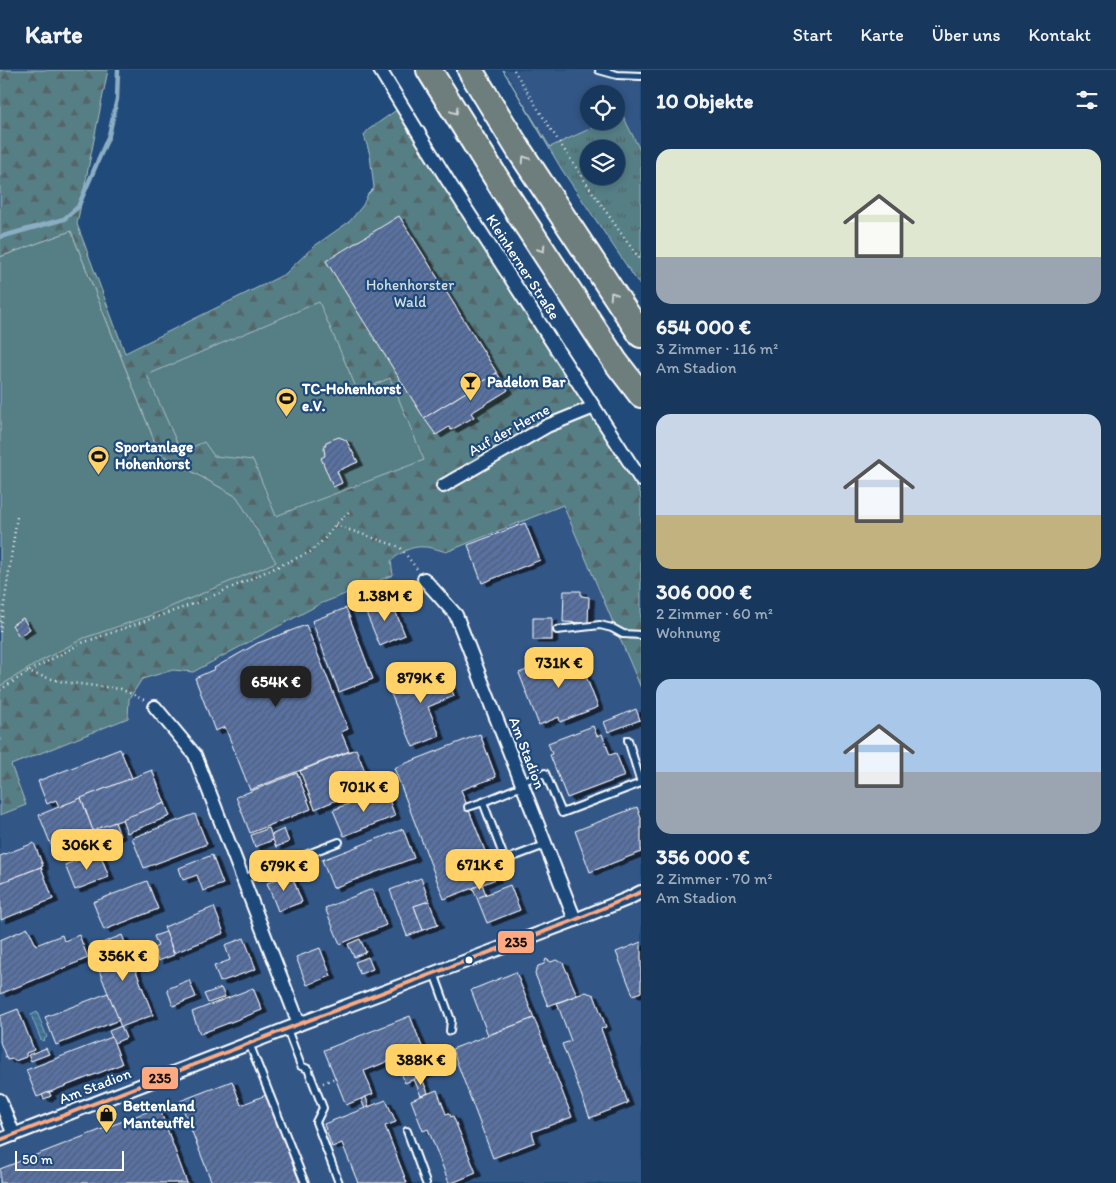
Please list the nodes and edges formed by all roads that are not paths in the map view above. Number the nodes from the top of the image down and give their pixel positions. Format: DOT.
graph roads {
  1 [pos="380,70"];
  2 [pos="429,70"];
  3 [pos="470,70"];
  4 [pos="599,70"];
  5 [pos="641,76"];
  6 [pos="641,335"];
  7 [pos="641,395"];
  8 [pos="594,407"];
  9 [pos="641,480"];
  10 [pos="443,486"];
  11 [pos="424,579"];
  12 [pos="557,630"];
  13 [pos="641,635"];
  14 [pos="155,707"];
  15 [pos="628,740"];
  16 [pos="522,784"];
  17 [pos="482,802"];
  18 [pos="468,807"];
  19 [pos="339,842"];
  20 [pos="545,845"];
  21 [pos="243,879"];
  22 [pos="641,892"];
  23 [pos="575,920"];
  24 [pos="434,973"];
  25 [pos="299,1024"];
  26 [pos="287,1029"];
  27 [pos="450,1030"];
  28 [pos="249,1043"];
  29 [pos="0,1100"];
  30 [pos="407,1132"];
  31 [pos="14,1135"];
  32 [pos="0,1140"];
  33 [pos="305,1183"];
  34 [pos="339,1183"];
  35 [pos="426,1183"];
  1 -- 8 [label="street, Kleinherner Straße"];
  2 -- 7 [label="highway, one-way"];
  6 -- 3 [label="highway, one-way"];
  4 -- 5 [label="lane"];
  8 -- 9 [label="street, Kleinherner Straße"];
  8 -- 10 [label="street, Auf der Herne"];
  11 -- 16 [label="street, Am Stadion"];
  12 -- 13 [label="lane"];
  14 -- 21 [label="street"];
  15 -- 16 [label="lane"];
  16 -- 17 [label="lane"];
  16 -- 20 [label="street, Am Stadion"];
  17 -- 18 [label="lane"];
  17 -- 20 [label="lane"];
  19 -- 21 [label="lane"];
  20 -- 23 [label="street, Am Stadion"];
  21 -- 25 [label="street"];
  22 -- 23 [label="street, Am Stadion"];
  23 -- 24 [label="street, Am Stadion"];
  24 -- 25 [label="street, Am Stadion"];
  24 -- 27 [label="lane"];
  25 -- 26 [label="street, Am Stadion"];
  26 -- 28 [label="street, Am Stadion"];
  26 -- 34 [label="lane"];
  28 -- 31 [label="street, Am Stadion"];
  28 -- 33 [label="lane"];
  29 -- 31 [label="street"];
  30 -- 35 [label="lane"];
  31 -- 32 [label="street, Am Stadion"];
}
